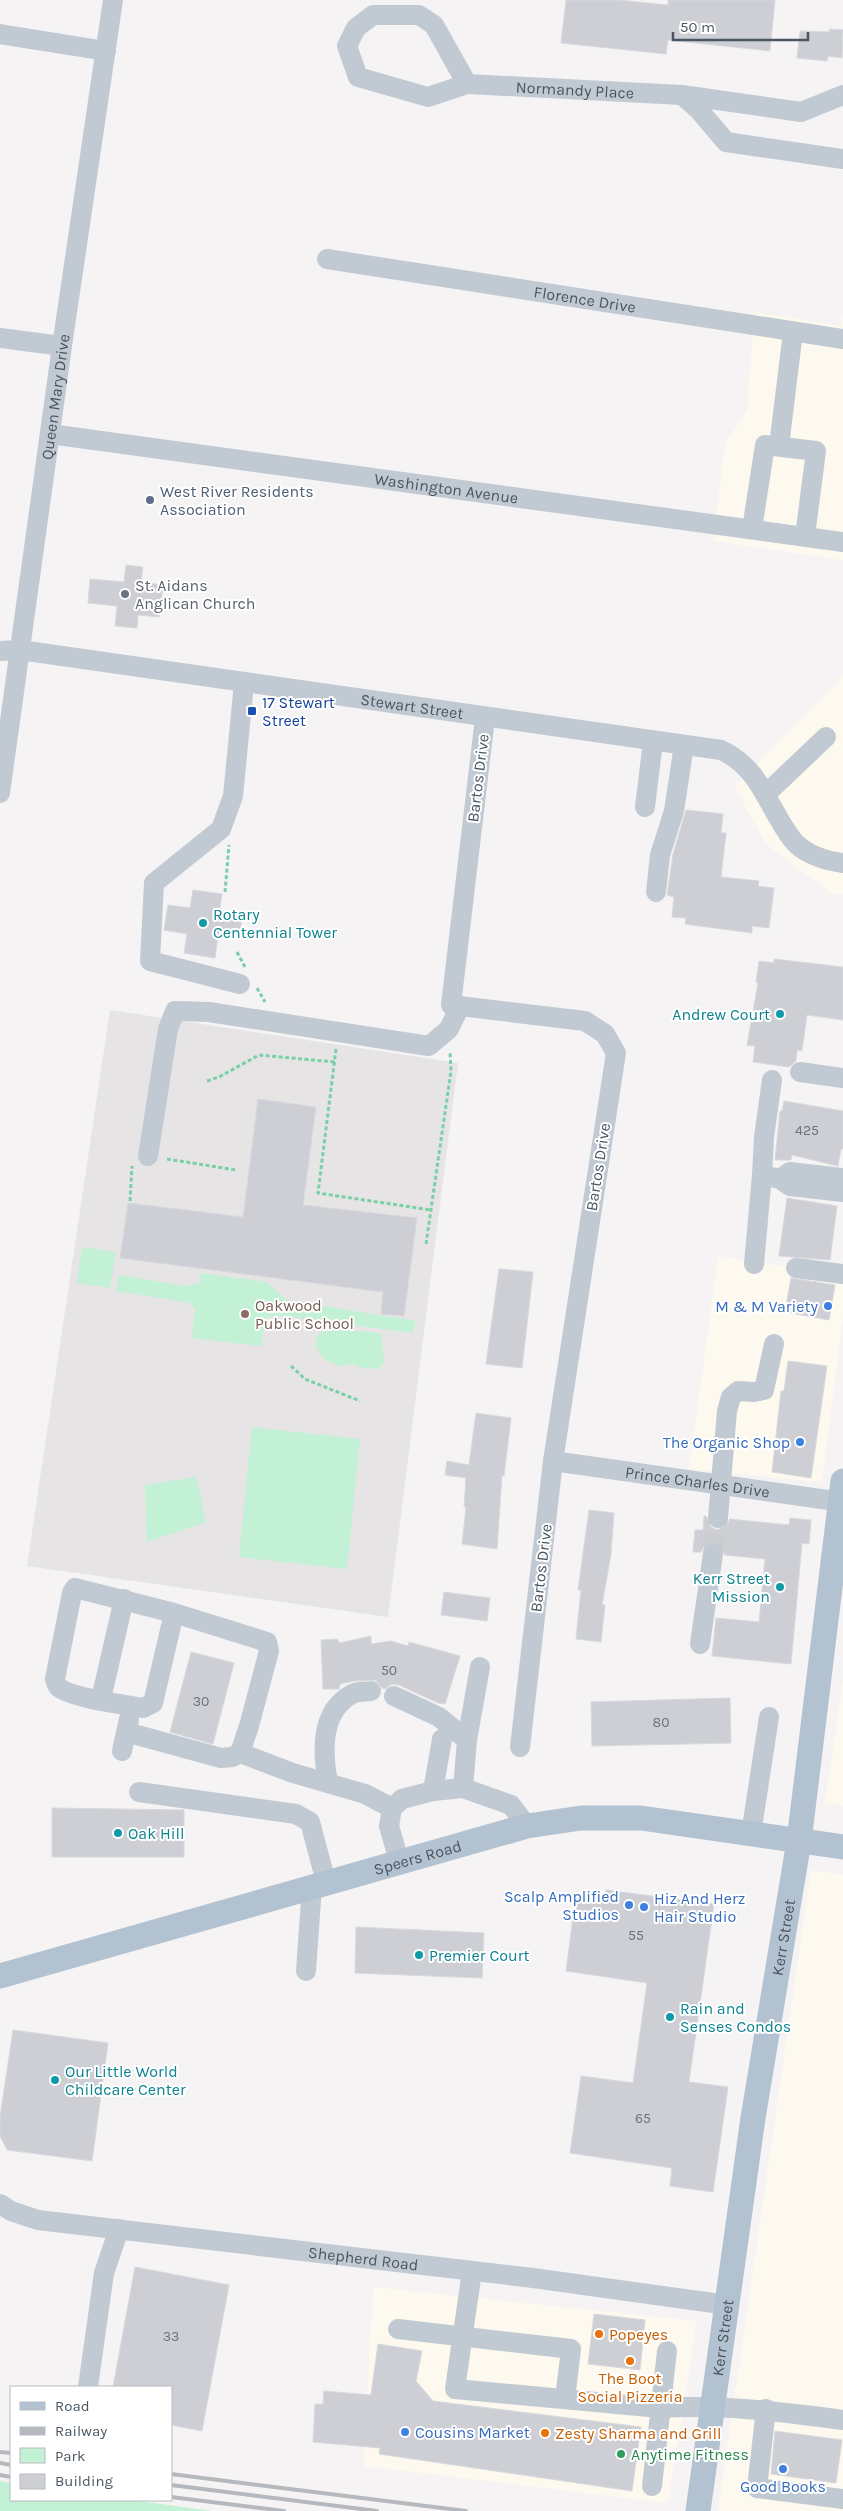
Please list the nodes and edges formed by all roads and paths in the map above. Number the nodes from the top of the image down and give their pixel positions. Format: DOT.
graph roads {
  1 [pos="113,0"];
  2 [pos="0,34"];
  3 [pos="106,51"];
  4 [pos="467,84"];
  5 [pos="682,95"];
  6 [pos="843,95"];
  7 [pos="843,158"];
  8 [pos="327,259"];
  9 [pos="794,332"];
  10 [pos="0,338"];
  11 [pos="843,339"];
  12 [pos="62,346"];
  13 [pos="50,434"];
  14 [pos="779,446"];
  15 [pos="752,529"];
  16 [pos="804,536"];
  17 [pos="843,542"];
  18 [pos="20,650"];
  19 [pos="0,651"];
  20 [pos="244,683"];
  21 [pos="485,718"];
  22 [pos="826,738"];
  23 [pos="653,741"];
  24 [pos="684,745"];
  25 [pos="0,793"];
  26 [pos="766,794"];
  27 [pos="645,807"];
  28 [pos="843,863"];
  29 [pos="656,892"];
  30 [pos="240,984"];
  31 [pos="460,1006"];
  32 [pos="449,1029"];
  33 [pos="339,1032"];
  34 [pos="335,1062"];
  35 [pos="800,1072"];
  36 [pos="843,1078"];
  37 [pos="772,1080"];
  38 [pos="207,1081"];
  39 [pos="148,1156"];
  40 [pos="236,1170"];
  41 [pos="771,1177"];
  42 [pos="843,1178"];
  43 [pos="843,1192"];
  44 [pos="130,1201"];
  45 [pos="431,1210"];
  46 [pos="426,1244"];
  47 [pos="754,1264"];
  48 [pos="796,1268"];
  49 [pos="843,1274"];
  50 [pos="774,1344"];
  51 [pos="291,1366"];
  52 [pos="360,1401"];
  53 [pos="553,1461"];
  54 [pos="721,1485"];
  55 [pos="842,1495"];
  56 [pos="718,1518"];
  57 [pos="713,1554"];
  58 [pos="124,1599"];
  59 [pos="174,1612"];
  60 [pos="700,1644"];
  61 [pos="480,1667"];
  62 [pos="371,1691"];
  63 [pos="394,1696"];
  64 [pos="101,1700"];
  65 [pos="132,1706"];
  66 [pos="769,1717"];
  67 [pos="126,1732"];
  68 [pos="442,1739"];
  69 [pos="467,1740"];
  70 [pos="520,1748"];
  71 [pos="122,1752"];
  72 [pos="240,1753"];
  73 [pos="328,1782"];
  74 [pos="463,1788"];
  75 [pos="433,1791"];
  76 [pos="139,1792"];
  77 [pos="392,1808"];
  78 [pos="527,1826"];
  79 [pos="751,1834"];
  80 [pos="799,1841"];
  81 [pos="843,1847"];
  82 [pos="399,1861"];
  83 [pos="319,1884"];
  84 [pos="306,1971"];
  85 [pos="0,1976"];
  86 [pos="0,2204"];
  87 [pos="119,2229"];
  88 [pos="472,2271"];
  89 [pos="728,2305"];
  90 [pos="398,2329"];
  91 [pos="462,2336"];
  92 [pos="666,2351"];
  93 [pos="88,2386"];
  94 [pos="565,2399"];
  95 [pos="660,2408"];
  96 [pos="713,2408"];
  97 [pos="766,2409"];
  98 [pos="843,2420"];
  99 [pos="652,2486"];
  100 [pos="843,2499"];
  101 [pos="698,2511"];
  1 -- 3 [label="street, Queen Mary Drive"];
  2 -- 3 [label="street"];
  3 -- 12 [label="street, Queen Mary Drive"];
  4 -- 4 [label="street, Normandy Place"];
  4 -- 5 [label="street, Normandy Place"];
  5 -- 6 [label="street, Normandy Place"];
  5 -- 7 [label="street"];
  8 -- 9 [label="street, Florence Drive"];
  9 -- 11 [label="street, Florence Drive"];
  9 -- 14 [label="street"];
  10 -- 12 [label="street"];
  12 -- 13 [label="street, Queen Mary Drive"];
  13 -- 15 [label="street, Washington Avenue"];
  13 -- 18 [label="street, Queen Mary Drive"];
  14 -- 15 [label="street"];
  14 -- 16 [label="street"];
  15 -- 16 [label="street, Washington Avenue"];
  16 -- 17 [label="street, Washington Avenue"];
  18 -- 19 [label="street, Stewart Street"];
  18 -- 20 [label="street, Stewart Street"];
  18 -- 25 [label="street, Queen Mary Drive"];
  20 -- 21 [label="street, Stewart Street"];
  20 -- 30 [label="street"];
  21 -- 23 [label="street, Stewart Street"];
  21 -- 31 [label="street, Bartos Drive"];
  22 -- 26 [label="street"];
  23 -- 24 [label="street, Stewart Street"];
  23 -- 27 [label="street"];
  24 -- 26 [label="street, Stewart Street"];
  24 -- 29 [label="street"];
  26 -- 28 [label="street, Stewart Street"];
  31 -- 32 [label="street"];
  31 -- 53 [label="street, Bartos Drive"];
  32 -- 33 [label="street"];
  32 -- 45 [label="path"];
  33 -- 34 [label="path"];
  33 -- 39 [label="street"];
  34 -- 38 [label="path"];
  34 -- 45 [label="path"];
  35 -- 36 [label="street"];
  37 -- 41 [label="street"];
  39 -- 40 [label="path"];
  39 -- 44 [label="path"];
  41 -- 42 [label="street"];
  41 -- 43 [label="street"];
  41 -- 47 [label="street"];
  45 -- 46 [label="path"];
  48 -- 49 [label="street"];
  50 -- 54 [label="street"];
  51 -- 52 [label="path"];
  53 -- 54 [label="street, Prince Charles Drive"];
  53 -- 70 [label="street, Bartos Drive"];
  54 -- 55 [label="street, Prince Charles Drive"];
  54 -- 56 [label="street"];
  55 -- 80 [label="main road, Kerr Street"];
  57 -- 60 [label="street"];
  58 -- 59 [label="street"];
  58 -- 64 [label="street"];
  58 -- 64 [label="street"];
  59 -- 65 [label="street"];
  59 -- 72 [label="street"];
  61 -- 69 [label="street"];
  62 -- 73 [label="street"];
  63 -- 69 [label="street"];
  64 -- 65 [label="street"];
  65 -- 67 [label="street"];
  66 -- 79 [label="street"];
  67 -- 71 [label="street"];
  67 -- 72 [label="street"];
  68 -- 75 [label="street"];
  69 -- 74 [label="street"];
  72 -- 73 [label="street"];
  73 -- 77 [label="street"];
  74 -- 75 [label="street"];
  74 -- 78 [label="street"];
  75 -- 77 [label="street"];
  76 -- 83 [label="street"];
  77 -- 82 [label="street"];
  78 -- 79 [label="main road, Speers Road"];
  78 -- 82 [label="main road, Speers Road"];
  79 -- 80 [label="main road, Speers Road"];
  80 -- 81 [label="main road, Speers Road"];
  80 -- 89 [label="main road, Kerr Street"];
  82 -- 83 [label="main road, Speers Road"];
  83 -- 84 [label="street"];
  83 -- 85 [label="main road, Speers Road"];
  86 -- 87 [label="street, Shepherd Road"];
  87 -- 88 [label="street, Shepherd Road"];
  87 -- 93 [label="street"];
  88 -- 89 [label="street, Shepherd Road"];
  88 -- 91 [label="street"];
  89 -- 96 [label="main road, Kerr Street"];
  90 -- 91 [label="street"];
  91 -- 94 [label="street"];
  91 -- 94 [label="street"];
  92 -- 95 [label="street"];
  94 -- 95 [label="street"];
  95 -- 96 [label="street"];
  95 -- 99 [label="street"];
  96 -- 97 [label="street"];
  96 -- 101 [label="main road, Kerr Street"];
  97 -- 98 [label="street"];
  97 -- 100 [label="street"];
}
